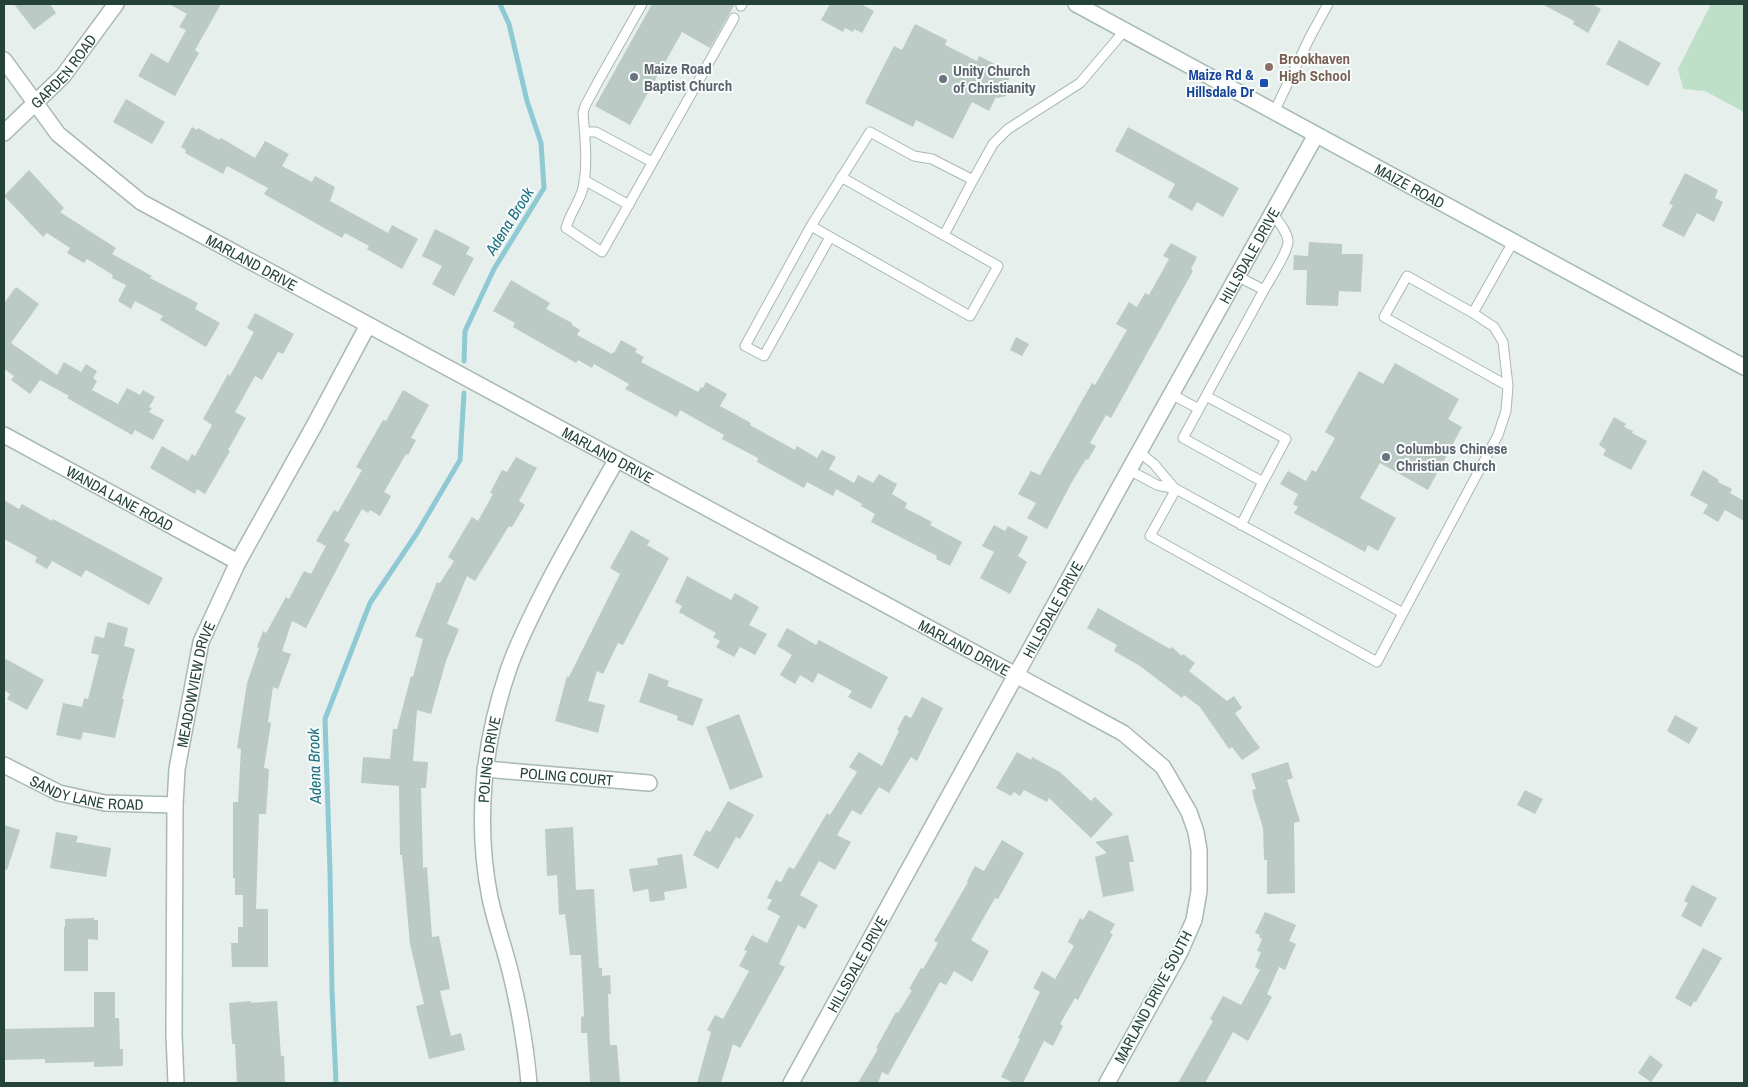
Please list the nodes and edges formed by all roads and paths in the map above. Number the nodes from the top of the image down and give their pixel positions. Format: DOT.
graph roads {
  1 [pos="116,4"];
  2 [pos="642,4"];
  3 [pos="1076,4"];
  4 [pos="1328,4"];
  5 [pos="734,18"];
  6 [pos="1125,30"];
  7 [pos="4,60"];
  8 [pos="35,103"];
  9 [pos="1274,112"];
  10 [pos="585,132"];
  11 [pos="4,133"];
  12 [pos="1316,135"];
  13 [pos="652,162"];
  14 [pos="841,177"];
  15 [pos="584,180"];
  16 [pos="972,180"];
  17 [pos="629,205"];
  18 [pos="1272,213"];
  19 [pos="810,226"];
  20 [pos="944,235"];
  21 [pos="830,237"];
  22 [pos="1513,242"];
  23 [pos="1237,276"];
  24 [pos="1264,290"];
  25 [pos="1473,313"];
  26 [pos="368,325"];
  27 [pos="1744,367"];
  28 [pos="1508,386"];
  29 [pos="1172,394"];
  30 [pos="1206,396"];
  31 [pos="1199,409"];
  32 [pos="4,435"];
  33 [pos="1139,452"];
  34 [pos="616,459"];
  35 [pos="1129,470"];
  36 [pos="1264,482"];
  37 [pos="1176,489"];
  38 [pos="1241,524"];
  39 [pos="238,562"];
  40 [pos="1403,613"];
  41 [pos="1016,676"];
  42 [pos="4,765"];
  43 [pos="485,769"];
  44 [pos="649,783"];
  45 [pos="175,804"];
  46 [pos="1199,850"];
  47 [pos="176,1083"];
  48 [pos="529,1083"];
  49 [pos="791,1083"];
  50 [pos="1107,1083"];
  1 -- 8 [label="street, GARDEN ROAD"];
  2 -- 10 [label="lane"];
  3 -- 6 [label="street, MAIZE ROAD"];
  4 -- 9 [label="lane"];
  5 -- 13 [label="lane"];
  6 -- 9 [label="street, MAIZE ROAD"];
  6 -- 16 [label="lane"];
  7 -- 8 [label="street, MARLAND DRIVE"];
  8 -- 11 [label="street, GARDEN ROAD"];
  8 -- 26 [label="street, MARLAND DRIVE"];
  9 -- 12 [label="street, MAIZE ROAD"];
  10 -- 13 [label="lane"];
  10 -- 15 [label="lane"];
  12 -- 18 [label="street, HILLSDALE DRIVE"];
  12 -- 22 [label="street, MAIZE ROAD"];
  13 -- 17 [label="lane"];
  14 -- 16 [label="lane"];
  14 -- 19 [label="lane"];
  14 -- 20 [label="lane"];
  15 -- 17 [label="lane"];
  15 -- 17 [label="lane"];
  16 -- 20 [label="lane"];
  18 -- 23 [label="street, HILLSDALE DRIVE"];
  18 -- 24 [label="lane"];
  19 -- 21 [label="lane"];
  19 -- 21 [label="lane"];
  20 -- 21 [label="lane"];
  22 -- 25 [label="lane"];
  22 -- 27 [label="street, MAIZE ROAD"];
  23 -- 24 [label="lane"];
  23 -- 29 [label="street, HILLSDALE DRIVE"];
  24 -- 30 [label="lane"];
  25 -- 28 [label="lane"];
  25 -- 28 [label="lane"];
  26 -- 34 [label="street, MARLAND DRIVE"];
  26 -- 39 [label="street, MEADOWVIEW DRIVE"];
  28 -- 40 [label="lane"];
  29 -- 31 [label="lane"];
  29 -- 33 [label="street, HILLSDALE DRIVE"];
  30 -- 31 [label="lane"];
  30 -- 36 [label="lane"];
  31 -- 36 [label="lane"];
  32 -- 39 [label="street, WANDA LANE ROAD"];
  33 -- 35 [label="street, HILLSDALE DRIVE"];
  33 -- 37 [label="lane"];
  34 -- 41 [label="street, MARLAND DRIVE"];
  34 -- 43 [label="street, POLING DRIVE"];
  35 -- 37 [label="lane"];
  35 -- 41 [label="street, HILLSDALE DRIVE"];
  36 -- 38 [label="lane"];
  37 -- 38 [label="lane"];
  37 -- 40 [label="lane"];
  38 -- 40 [label="lane"];
  39 -- 45 [label="street, MEADOWVIEW DRIVE"];
  41 -- 46 [label="street, MARLAND DRIVE"];
  41 -- 49 [label="street, HILLSDALE DRIVE"];
  42 -- 45 [label="street, SANDY LANE ROAD"];
  43 -- 44 [label="street, POLING COURT"];
  43 -- 48 [label="street, POLING DRIVE"];
  45 -- 47 [label="street, MEADOWVIEW DRIVE"];
  46 -- 50 [label="street, MARLAND DRIVE SOUTH"];
}
